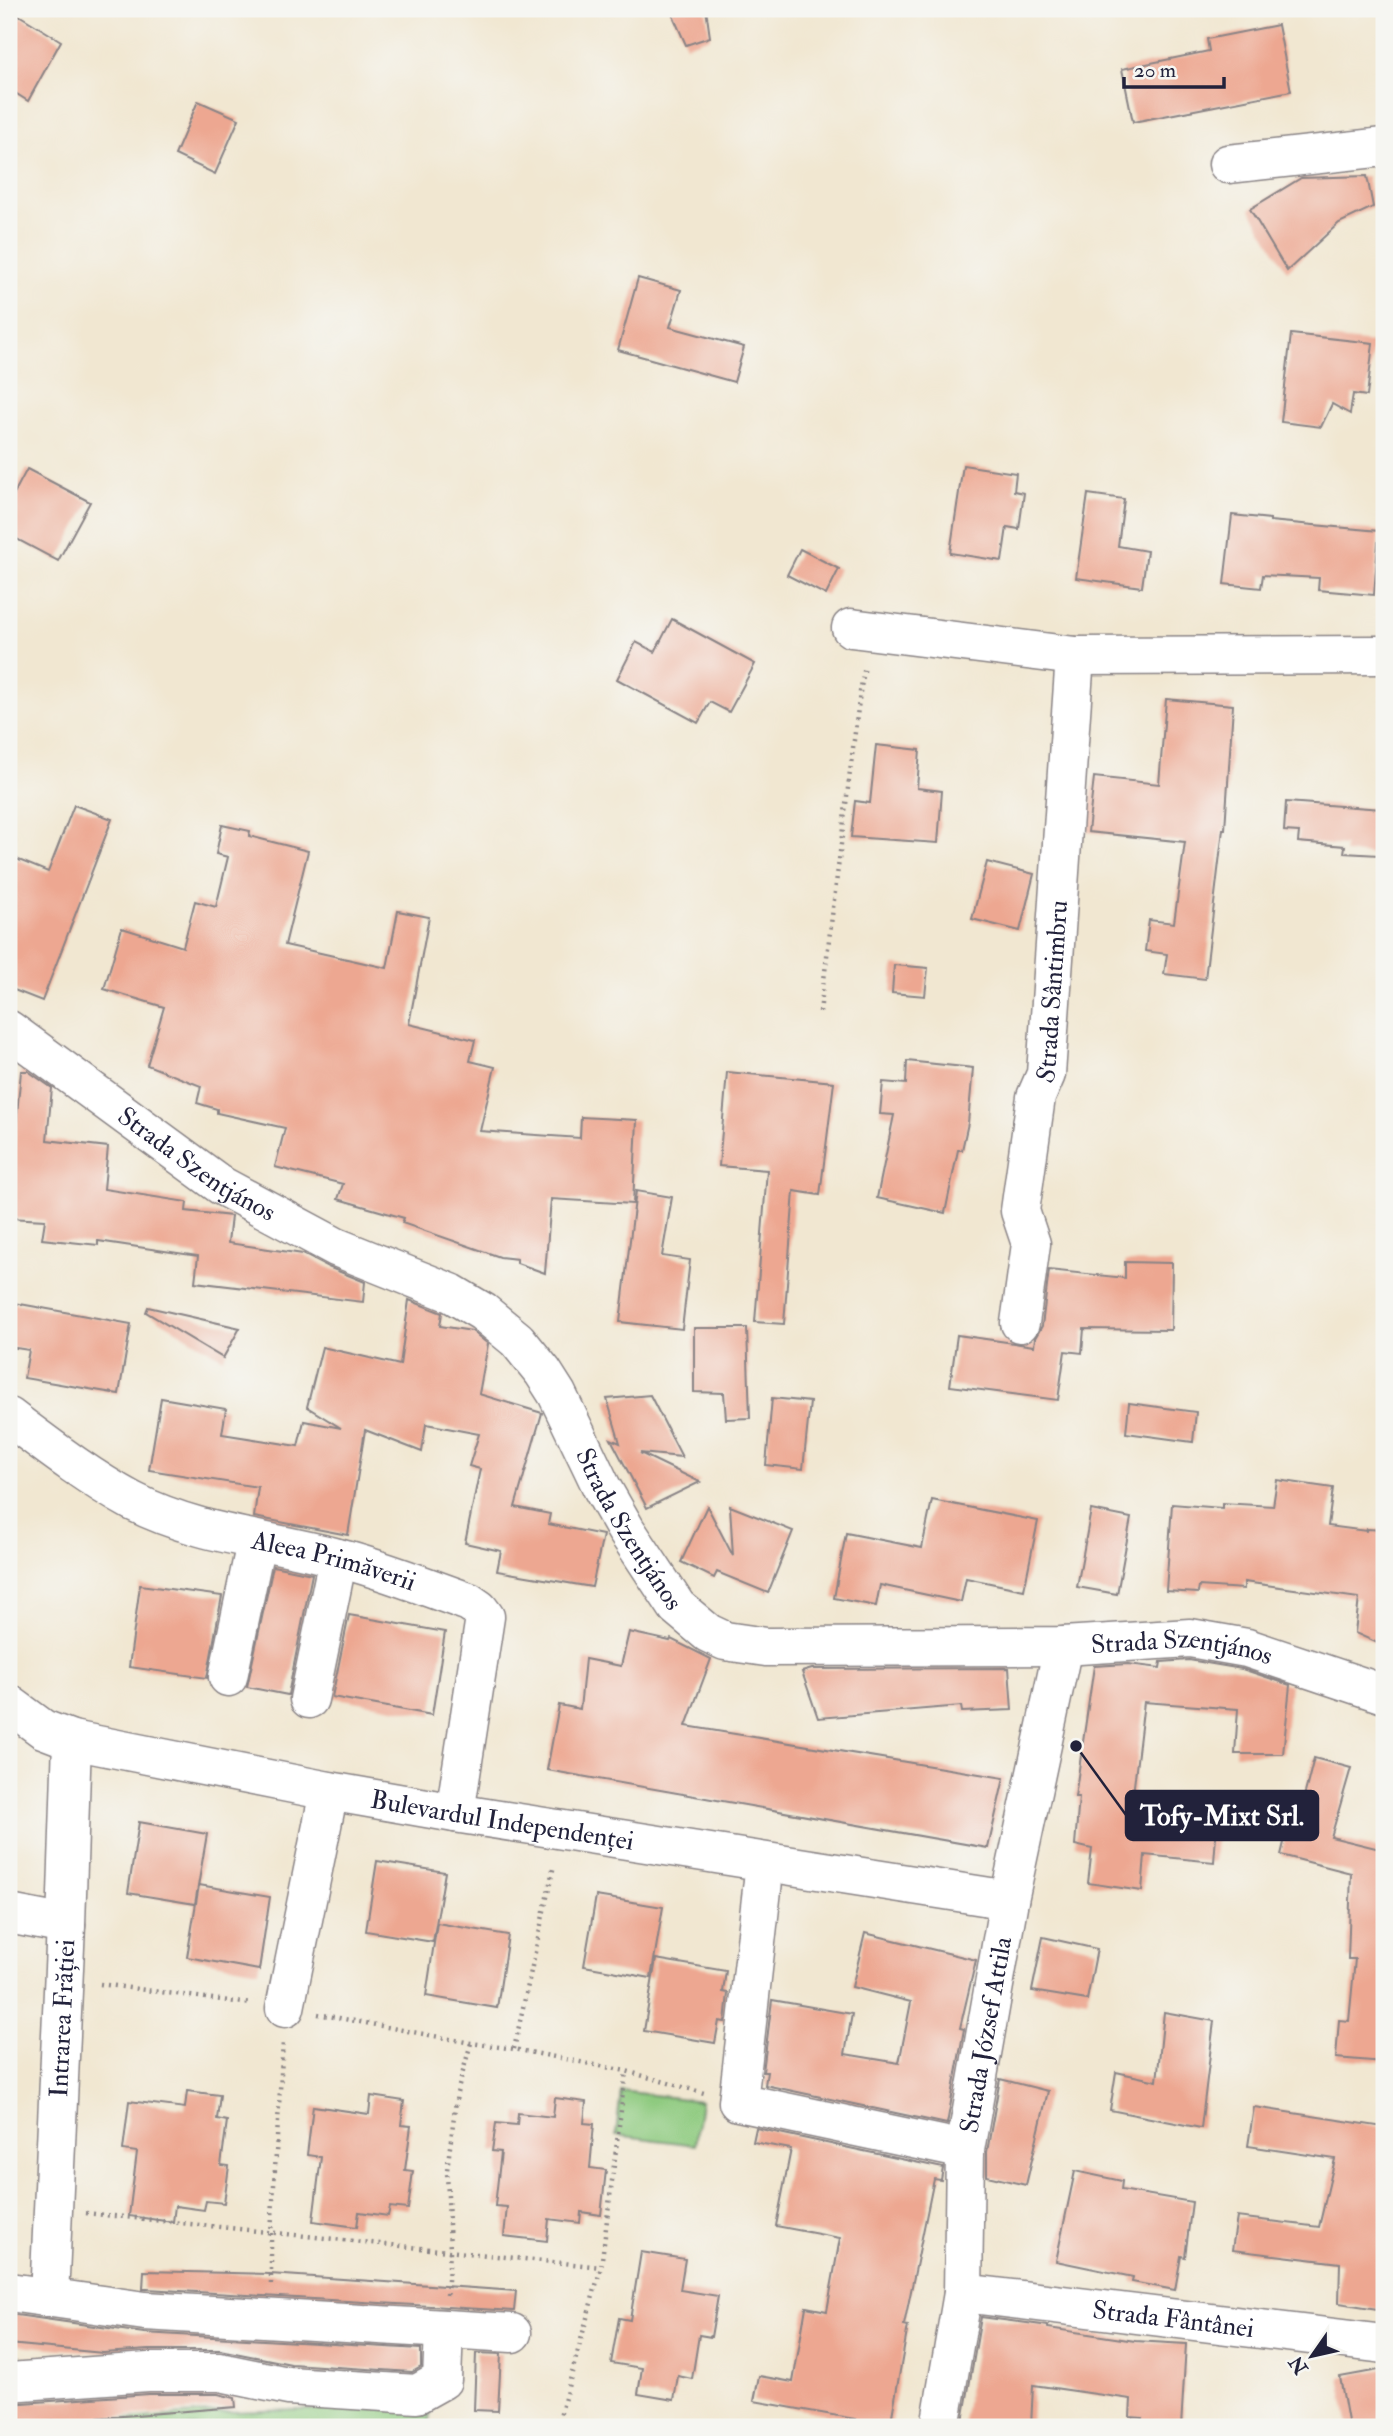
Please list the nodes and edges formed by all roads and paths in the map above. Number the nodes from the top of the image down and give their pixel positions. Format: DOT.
graph roads {
  1 [pos="1384,147"];
  2 [pos="1228,164"];
  3 [pos="862,630"];
  4 [pos="1384,655"];
  5 [pos="1075,656"];
  6 [pos="820,1012"];
  7 [pos="9,1030"];
  8 [pos="1020,1323"];
  9 [pos="9,1417"];
  10 [pos="257,1542"];
  11 [pos="338,1558"];
  12 [pos="1063,1646"];
  13 [pos="228,1676"];
  14 [pos="1384,1694"];
  15 [pos="309,1699"];
  16 [pos="9,1704"];
  17 [pos="72,1740"];
  18 [pos="329,1791"];
  19 [pos="455,1813"];
  20 [pos="562,1830"];
  21 [pos="765,1863"];
  22 [pos="1009,1900"];
  23 [pos="9,1914"];
  24 [pos="66,1926"];
  25 [pos="64,1979"];
  26 [pos="285,2008"];
  27 [pos="471,2043"];
  28 [pos="514,2049"];
  29 [pos="625,2071"];
  30 [pos="738,2102"];
  31 [pos="965,2150"];
  32 [pos="53,2210"];
  33 [pos="271,2233"];
  34 [pos="450,2252"];
  35 [pos="601,2267"];
  36 [pos="9,2292"];
  37 [pos="963,2293"];
  38 [pos="49,2298"];
  39 [pos="270,2317"];
  40 [pos="444,2329"];
  41 [pos="512,2333"];
  42 [pos="1384,2344"];
  43 [pos="9,2382"];
  44 [pos="557,2427"];
  45 [pos="940,2427"];
  1 -- 2 [label="street"];
  3 -- 5 [label="street"];
  3 -- 6 [label="path"];
  4 -- 5 [label="street"];
  5 -- 8 [label="street, Strada Sântimbru"];
  7 -- 12 [label="street, Strada Szentjános"];
  9 -- 10 [label="street, Aleea Primăverii"];
  10 -- 11 [label="street, Aleea Primăverii"];
  10 -- 13 [label="street"];
  11 -- 15 [label="street"];
  11 -- 19 [label="street, Aleea Primăverii"];
  12 -- 14 [label="street, Strada Szentjános"];
  12 -- 22 [label="street, Strada József Attila"];
  16 -- 17 [label="street, Bulevardul Independenței"];
  17 -- 18 [label="street, Bulevardul Independenței"];
  17 -- 24 [label="street, Intrarea Frăției"];
  18 -- 19 [label="street, Bulevardul Independenței"];
  18 -- 26 [label="street"];
  19 -- 20 [label="street, Bulevardul Independenței"];
  20 -- 21 [label="street, Bulevardul Independenței"];
  20 -- 28 [label="path"];
  21 -- 22 [label="street, Bulevardul Independenței"];
  21 -- 30 [label="street"];
  22 -- 31 [label="street, Strada József Attila"];
  23 -- 24 [label="street"];
  24 -- 25 [label="street, Intrarea Frăției"];
  25 -- 26 [label="path"];
  25 -- 32 [label="street, Intrarea Frăției"];
  26 -- 27 [label="path"];
  26 -- 33 [label="path"];
  27 -- 28 [label="path"];
  27 -- 34 [label="path"];
  28 -- 29 [label="path"];
  29 -- 30 [label="path"];
  29 -- 35 [label="path"];
  30 -- 31 [label="street"];
  31 -- 37 [label="street, Strada József Attila"];
  32 -- 33 [label="path"];
  32 -- 38 [label="street, Intrarea Frăției"];
  33 -- 34 [label="path"];
  33 -- 39 [label="path"];
  34 -- 35 [label="path"];
  35 -- 44 [label="path"];
  36 -- 38 [label="street"];
  37 -- 42 [label="street, Strada Fântânei"];
  37 -- 45 [label="street, Strada József Attila"];
  38 -- 39 [label="street"];
  39 -- 40 [label="street"];
  40 -- 41 [label="street"];
  40 -- 43 [label="street"];
}
